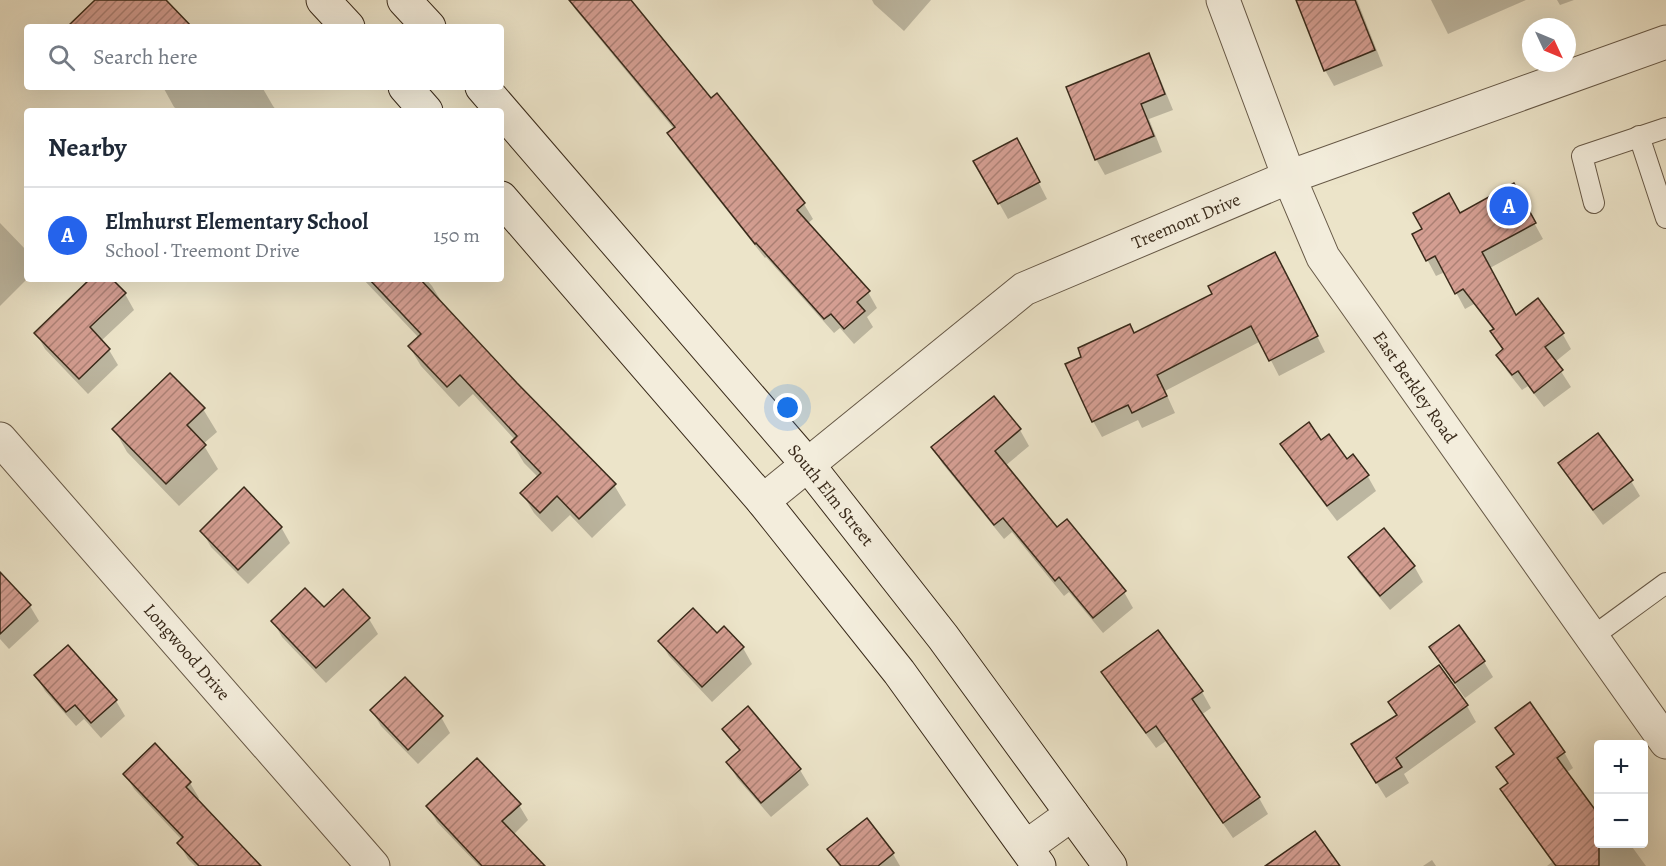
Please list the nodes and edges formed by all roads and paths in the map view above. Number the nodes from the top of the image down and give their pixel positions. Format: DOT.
graph roads {
  1 [pos="323,0"];
  2 [pos="404,0"];
  3 [pos="1223,0"];
  4 [pos="345,24"];
  5 [pos="426,24"];
  6 [pos="1666,42"];
  7 [pos="485,90"];
  8 [pos="500,108"];
  9 [pos="504,113"];
  10 [pos="1666,128"];
  11 [pos="1639,136"];
  12 [pos="1289,177"];
  13 [pos="504,201"];
  14 [pos="1594,203"];
  15 [pos="1666,218"];
  16 [pos="0,439"];
  17 [pos="808,465"];
  18 [pos="763,501"];
  19 [pos="1666,583"];
  20 [pos="1592,637"];
  21 [pos="1666,742"];
  22 [pos="1071,814"];
  23 [pos="1033,857"];
  24 [pos="374,866"];
  25 [pos="1110,866"];
  1 -- 4 [label="street"];
  2 -- 5 [label="street"];
  3 -- 12 [label="street, East Berkley Road"];
  6 -- 12 [label="street, Treemont Drive"];
  7 -- 8 [label="street, South Elm Street"];
  9 -- 17 [label="street, South Elm Street"];
  10 -- 11 [label="lane"];
  11 -- 14 [label="lane"];
  11 -- 15 [label="lane"];
  12 -- 17 [label="street, Treemont Drive"];
  12 -- 20 [label="street, East Berkley Road"];
  13 -- 18 [label="street"];
  16 -- 24 [label="street, Longwood Drive"];
  17 -- 18 [label="street, Treemont Drive"];
  17 -- 22 [label="street, South Elm Street"];
  18 -- 23 [label="street"];
  19 -- 20 [label="lane"];
  20 -- 21 [label="street, East Berkley Road"];
  22 -- 23 [label="street"];
  22 -- 25 [label="street, South Elm Street"];
}
